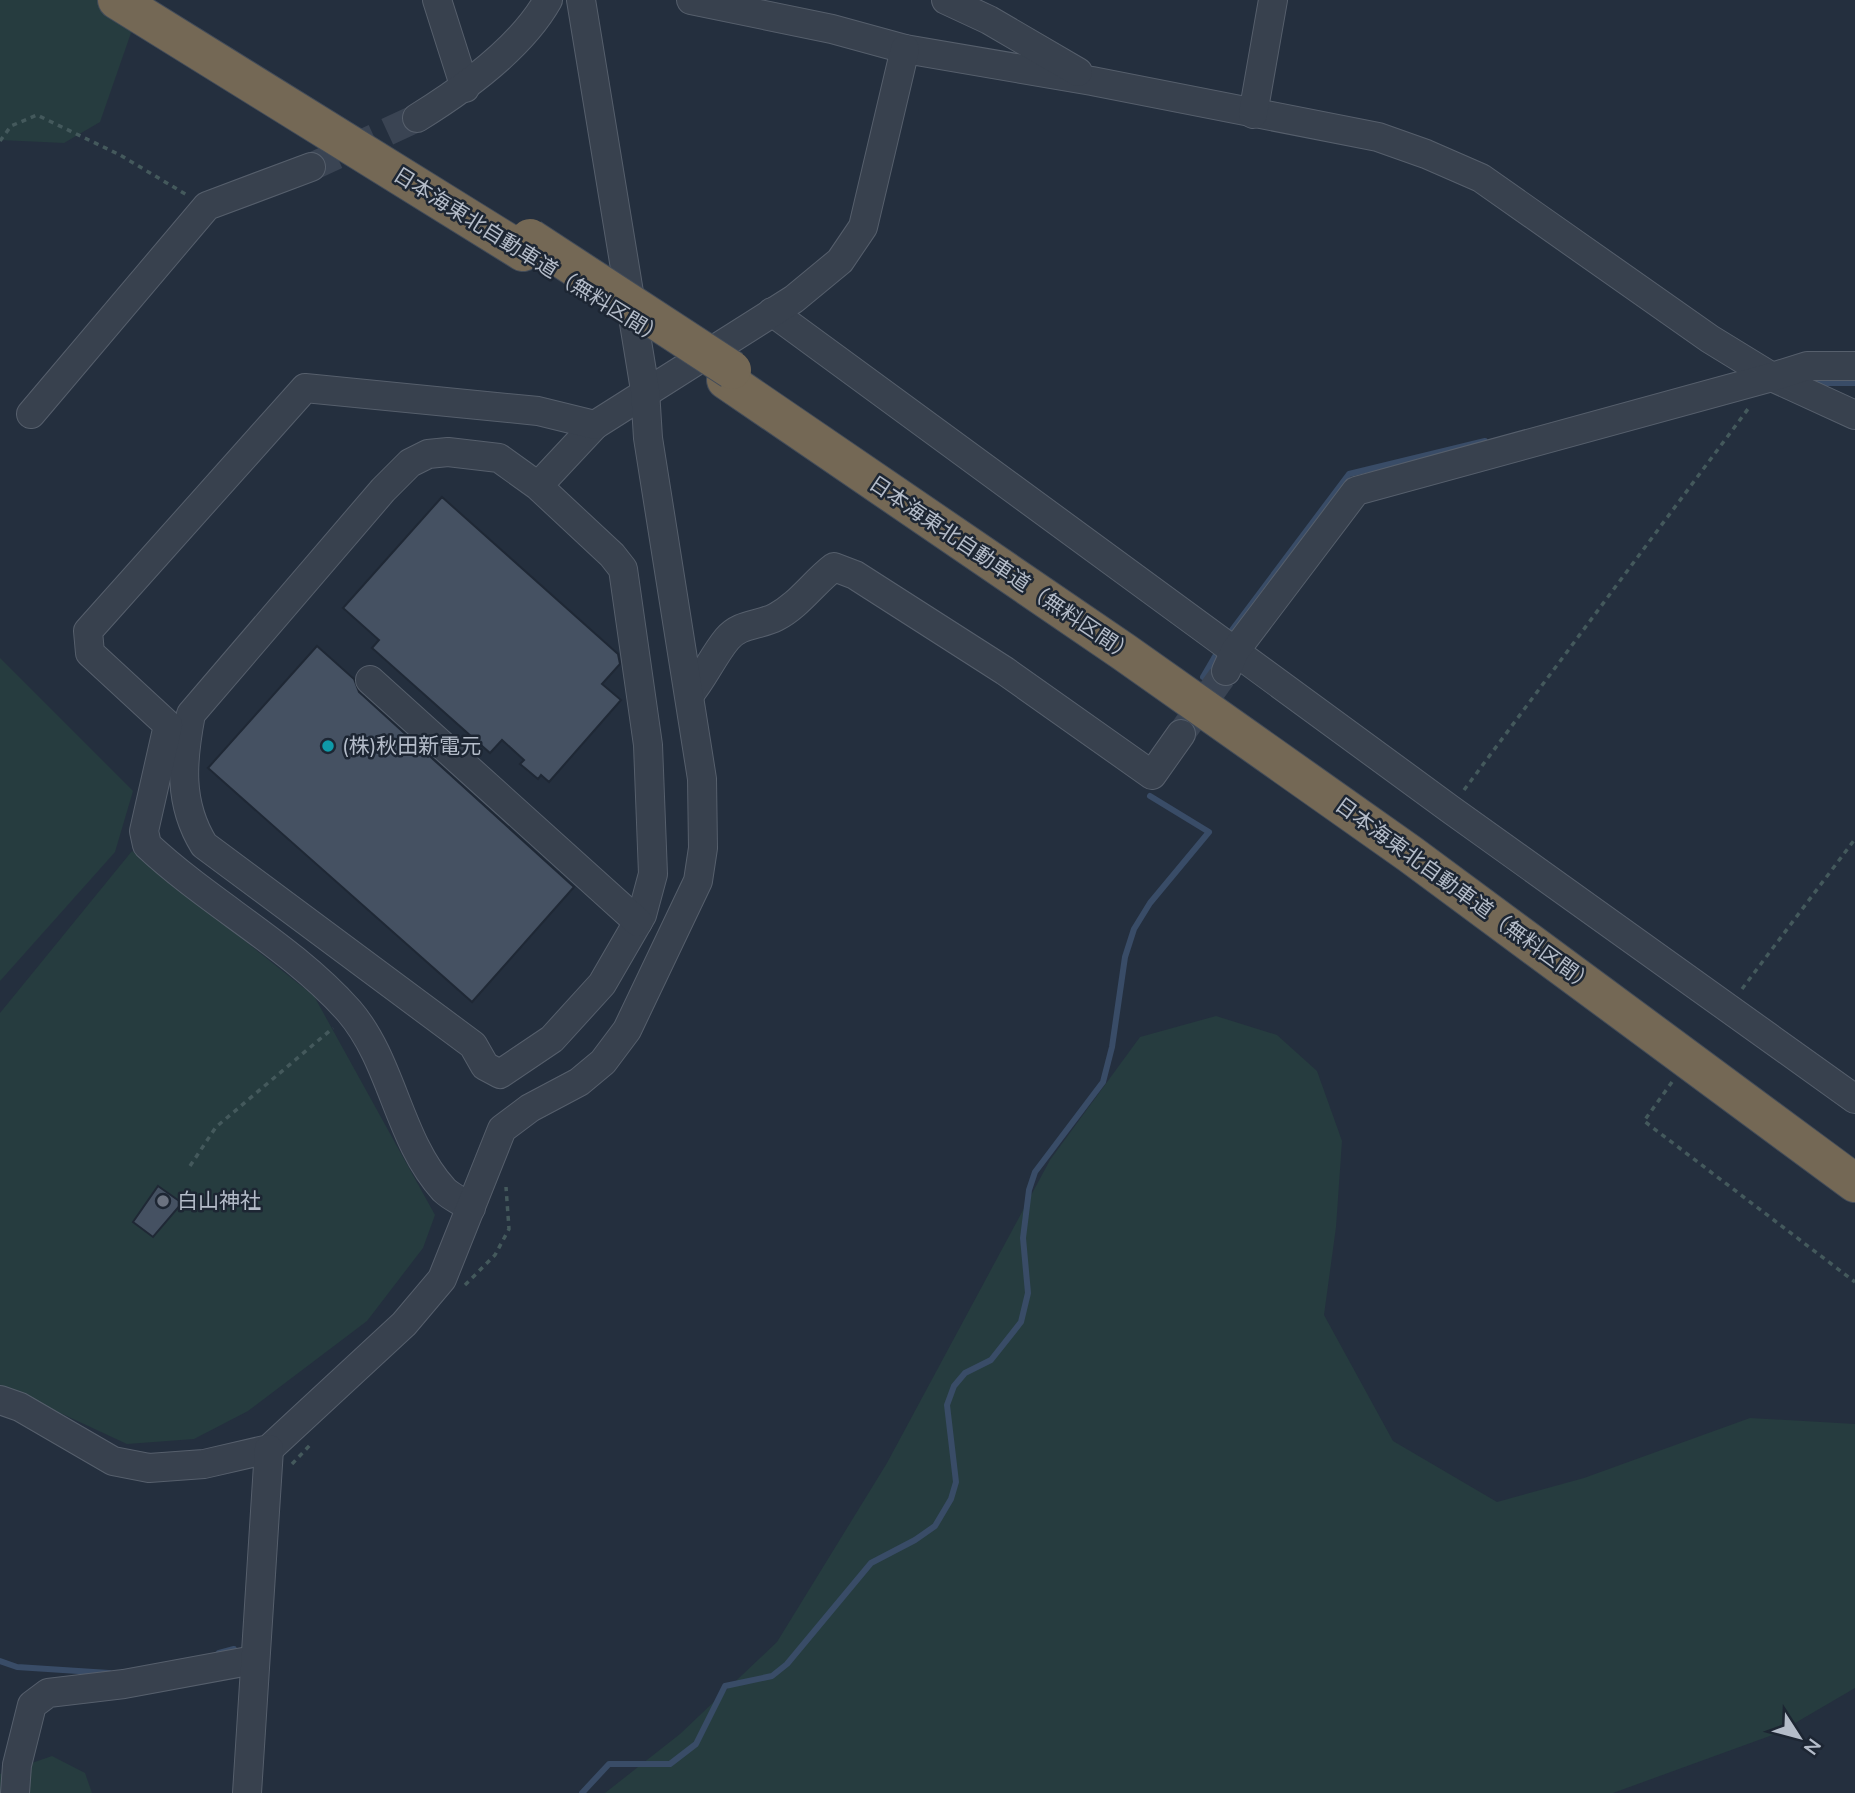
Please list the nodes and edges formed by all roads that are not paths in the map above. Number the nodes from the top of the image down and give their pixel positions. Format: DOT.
graph roads {
  1 [pos="117,0"];
  2 [pos="155,0"];
  3 [pos="437,0"];
  4 [pos="548,0"];
  5 [pos="581,0"];
  6 [pos="691,0"];
  7 [pos="1273,0"];
  8 [pos="963,3"];
  9 [pos="905,49"];
  10 [pos="1092,81"];
  11 [pos="465,88"];
  12 [pos="1253,114"];
  13 [pos="417,118"];
  14 [pos="311,167"];
  15 [pos="526,245"];
  16 [pos="772,312"];
  17 [pos="1855,366"];
  18 [pos="729,375"];
  19 [pos="1772,377"];
  20 [pos="645,390"];
  21 [pos="31,414"];
  22 [pos="1855,415"];
  23 [pos="595,425"];
  24 [pos="538,486"];
  25 [pos="1230,661"];
  26 [pos="370,680"];
  27 [pos="690,694"];
  28 [pos="1181,734"];
  29 [pos="638,922"];
  30 [pos="1855,1099"];
  31 [pos="1855,1157"];
  32 [pos="1855,1183"];
  33 [pos="471,1208"];
  34 [pos="0,1400"];
  35 [pos="269,1449"];
  36 [pos="254,1660"];
  37 [pos="15,1793"];
  38 [pos="247,1793"];
  1 -- 15 [label="highway, 日本海東北自動車道（無料区間）"];
  2 -- 15 [label="highway, 日本海東北自動車道（無料区間）"];
  3 -- 11 [label="street"];
  4 -- 11 [label="street"];
  5 -- 20 [label="street"];
  6 -- 9 [label="street"];
  7 -- 12 [label="street"];
  8 -- 10 [label="street"];
  9 -- 10 [label="street"];
  9 -- 16 [label="street"];
  10 -- 12 [label="street"];
  11 -- 13 [label="street"];
  12 -- 19 [label="street"];
  14 -- 21 [label="street"];
  15 -- 18 [label="highway, 日本海東北自動車道（無料区間）, bridge"];
  16 -- 20 [label="street"];
  16 -- 25 [label="street"];
  17 -- 19 [label="street"];
  18 -- 31 [label="highway, 日本海東北自動車道（無料区間）"];
  18 -- 32 [label="highway, 日本海東北自動車道（無料区間）"];
  19 -- 22 [label="street"];
  19 -- 25 [label="street"];
  20 -- 23 [label="street"];
  20 -- 27 [label="street"];
  23 -- 24 [label="street"];
  23 -- 33 [label="street"];
  24 -- 29 [label="street"];
  24 -- 29 [label="street"];
  25 -- 30 [label="street"];
  26 -- 29 [label="street"];
  27 -- 28 [label="street"];
  27 -- 33 [label="street"];
  33 -- 35 [label="street"];
  34 -- 35 [label="street"];
  35 -- 36 [label="street"];
  36 -- 37 [label="street"];
  36 -- 38 [label="street"];
}
